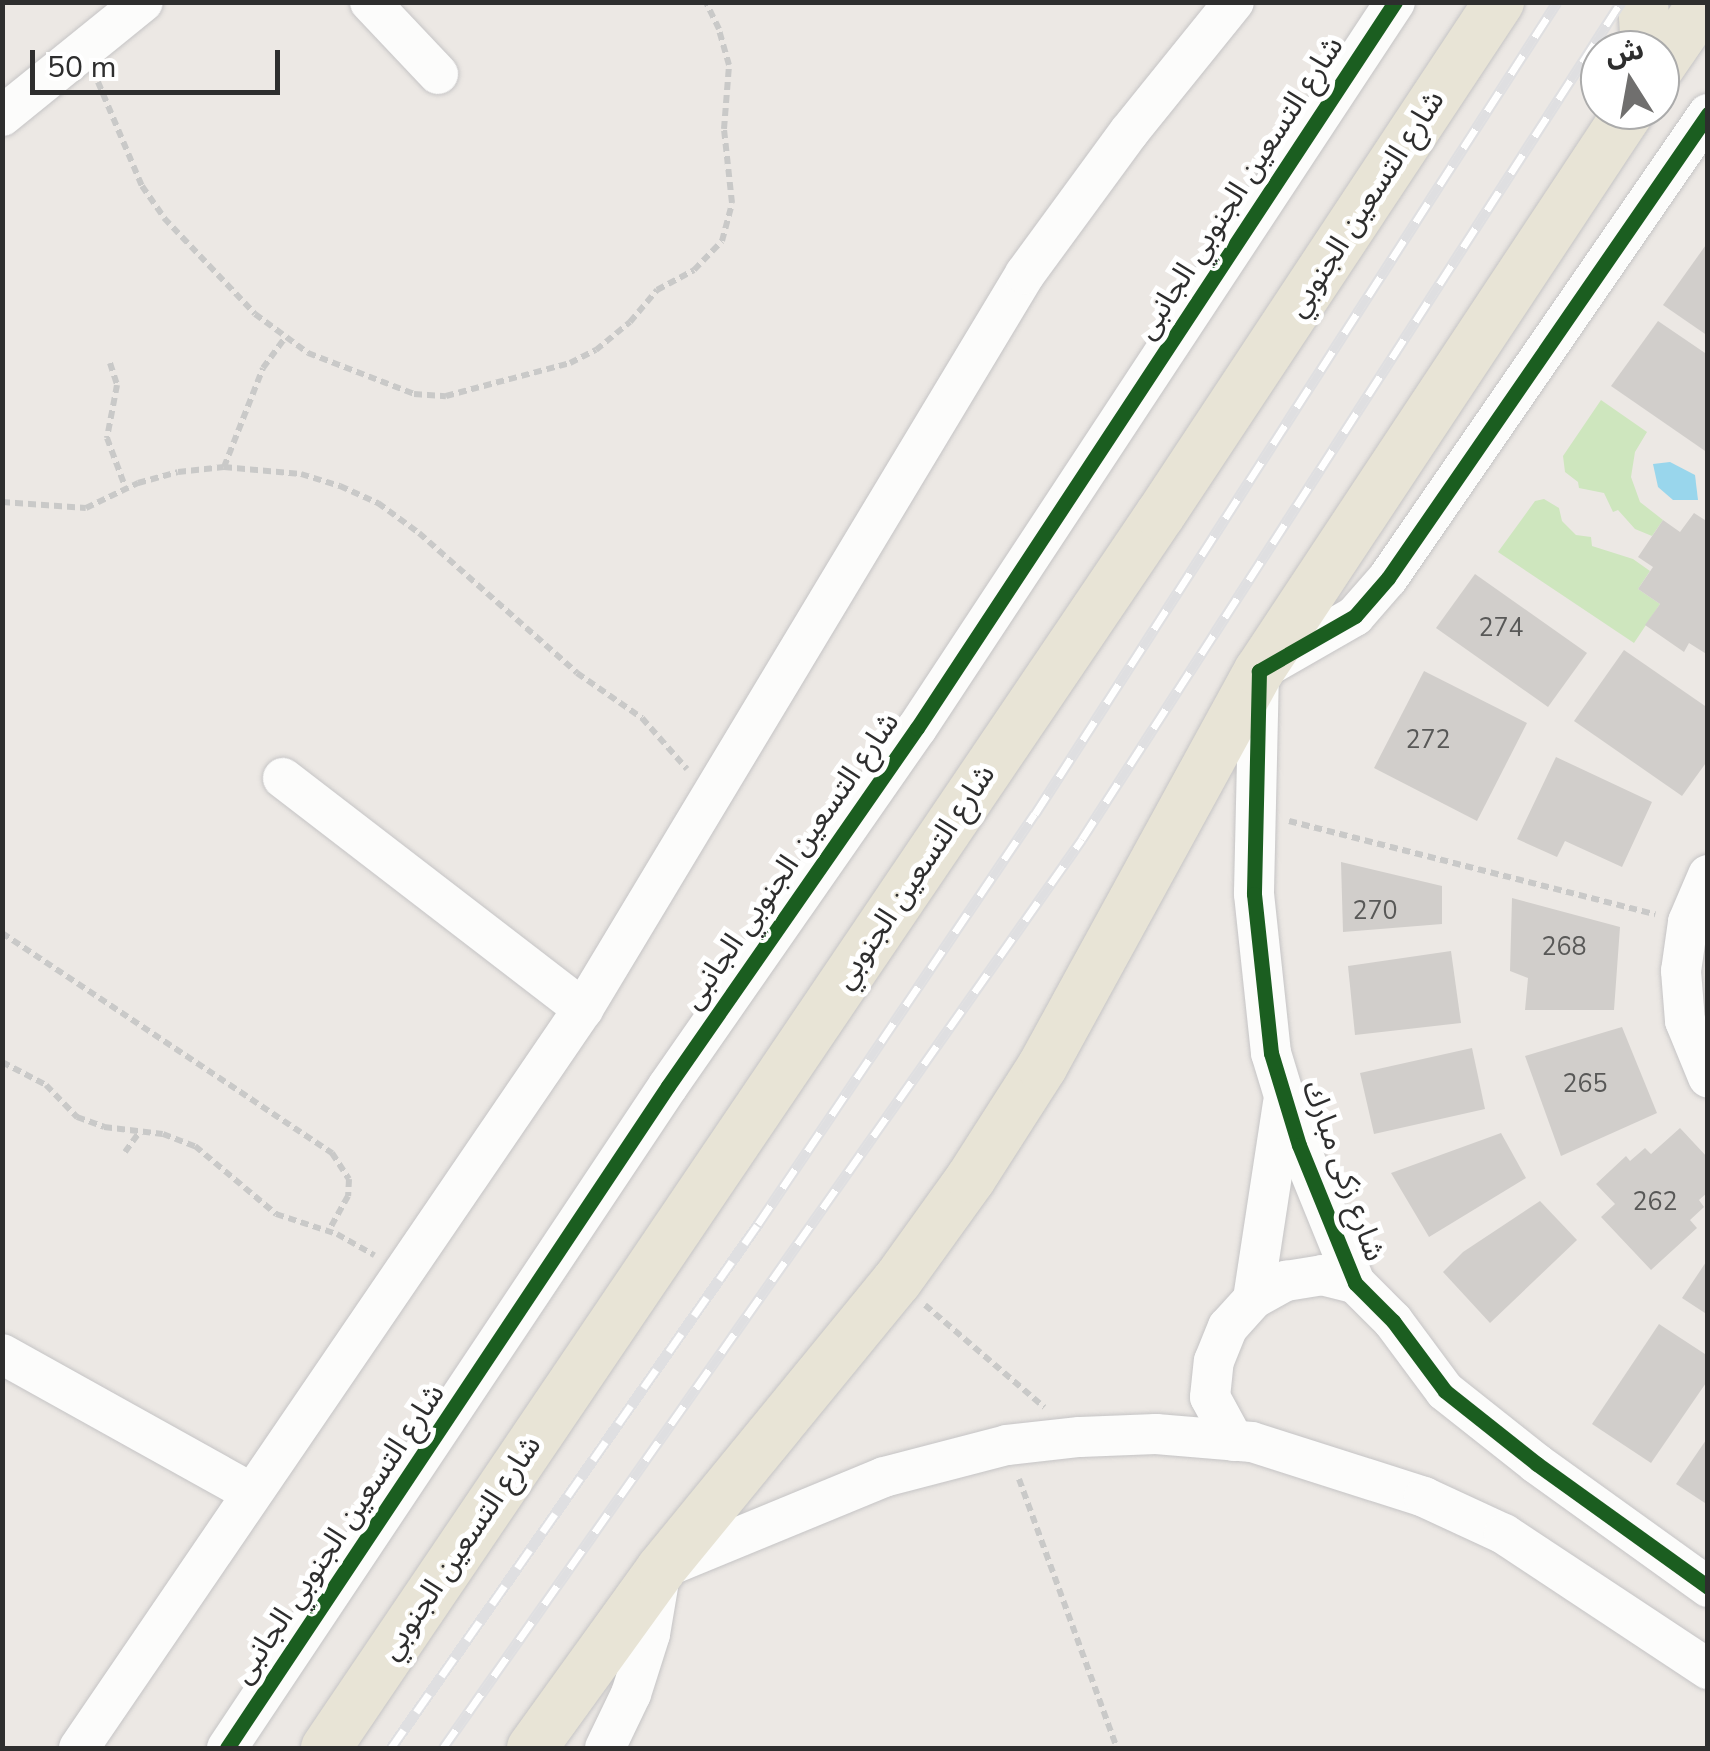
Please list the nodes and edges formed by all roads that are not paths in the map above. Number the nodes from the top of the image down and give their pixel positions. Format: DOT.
graph roads {
  1 [pos="143,2"];
  2 [pos="370,2"];
  3 [pos="1234,2"];
  4 [pos="1395,2"];
  5 [pos="1499,2"];
  6 [pos="1643,2"];
  7 [pos="1704,2"];
  8 [pos="1645,30"];
  9 [pos="1680,37"];
  10 [pos="438,74"];
  11 [pos="1707,114"];
  12 [pos="2,116"];
  13 [pos="1617,130"];
  14 [pos="1260,672"];
  15 [pos="283,778"];
  16 [pos="1708,875"];
  17 [pos="583,1010"];
  18 [pos="1708,1078"];
  19 [pos="1284,1094"];
  20 [pos="1355,1284"];
  21 [pos="1254,1299"];
  22 [pos="2,1354"];
  23 [pos="1234,1441"];
  24 [pos="250,1492"];
  25 [pos="661,1569"];
  26 [pos="1708,1587"];
  27 [pos="1708,1669"];
  28 [pos="79,1748"];
  29 [pos="227,1748"];
  30 [pos="326,1748"];
  31 [pos="532,1748"];
  32 [pos="605,1748"];
  1 -- 12 [label="street"];
  2 -- 10 [label="street"];
  3 -- 17 [label="street"];
  4 -- 29 [label="street, شارع التسعين الجنوبي الجانبى"];
  5 -- 30 [label="main road, شارع التسعين الجنوبي"];
  6 -- 8 [label="main road"];
  7 -- 9 [label="main road"];
  11 -- 14 [label="street"];
  13 -- 14 [label="main road"];
  14 -- 19 [label="street, شارع زكى مبارك"];
  14 -- 25 [label="main road"];
  15 -- 17 [label="street"];
  16 -- 18 [label="street"];
  17 -- 24 [label="street"];
  19 -- 20 [label="street, شارع زكى مبارك"];
  19 -- 21 [label="street"];
  20 -- 21 [label="street"];
  20 -- 26 [label="street, شارع زكى مبارك"];
  21 -- 23 [label="street"];
  22 -- 24 [label="street"];
  23 -- 25 [label="street"];
  23 -- 27 [label="street"];
  24 -- 28 [label="street"];
  25 -- 31 [label="main road"];
  25 -- 32 [label="street"];
}
